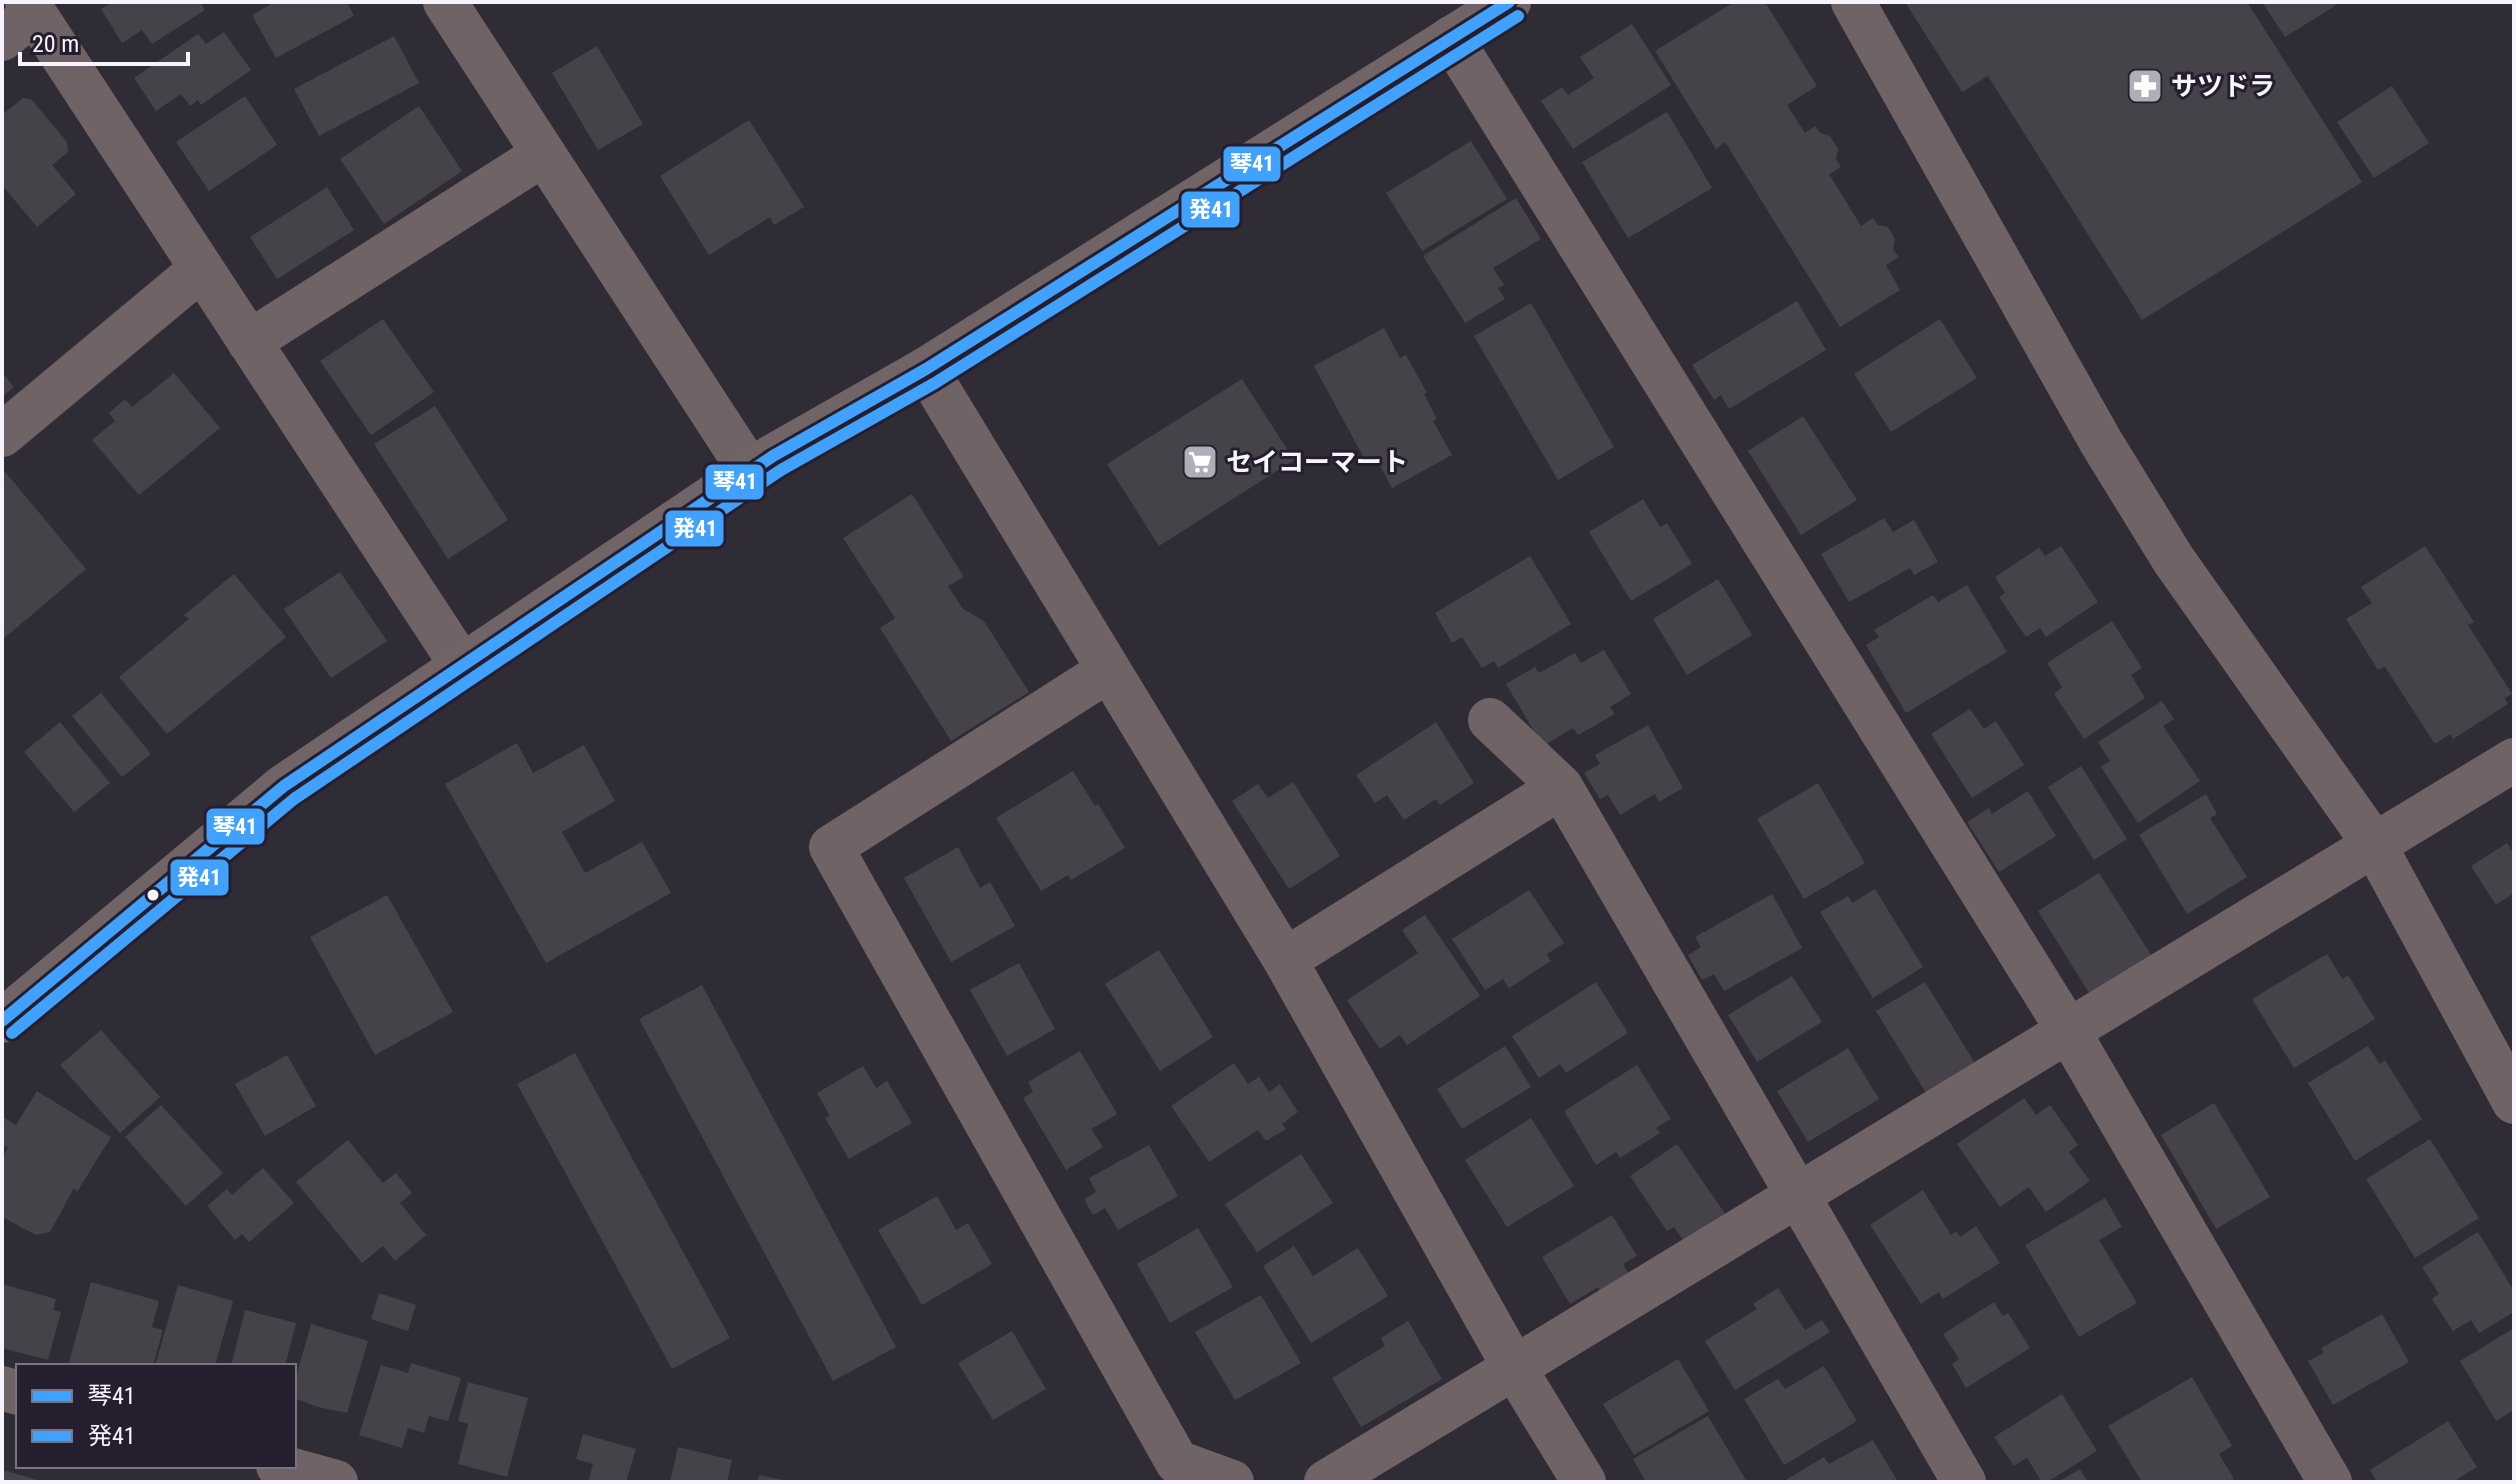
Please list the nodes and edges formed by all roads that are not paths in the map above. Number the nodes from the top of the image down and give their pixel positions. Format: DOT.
graph roads {
  1 [pos="445,2"];
  2 [pos="1509,2"];
  3 [pos="1853,2"];
  4 [pos="21,18"];
  5 [pos="1451,38"];
  6 [pos="544,154"];
  7 [pos="201,269"];
  8 [pos="249,342"];
  9 [pos="926,369"];
  10 [pos="2,435"];
  11 [pos="750,471"];
  12 [pos="462,666"];
  13 [pos="1109,670"];
  14 [pos="1490,720"];
  15 [pos="2514,760"];
  16 [pos="1561,787"];
  17 [pos="2374,844"];
  18 [pos="1285,960"];
  19 [pos="7,1006"];
  20 [pos="2069,1032"];
  21 [pos="2514,1102"];
  22 [pos="1797,1196"];
  23 [pos="1515,1369"];
  24 [pos="285,1468"];
  25 [pos="336,1482"];
  26 [pos="1232,1482"];
  27 [pos="1326,1482"];
  28 [pos="1584,1482"];
  29 [pos="1964,1482"];
  30 [pos="2330,1482"];
  1 -- 6 [label="street"];
  2 -- 5 [label="main road"];
  3 -- 17 [label="street"];
  4 -- 7 [label="street"];
  5 -- 9 [label="main road"];
  5 -- 20 [label="street"];
  6 -- 8 [label="street"];
  6 -- 11 [label="street"];
  7 -- 8 [label="street"];
  7 -- 10 [label="street"];
  8 -- 12 [label="street"];
  9 -- 11 [label="main road"];
  9 -- 13 [label="street"];
  11 -- 12 [label="main road"];
  12 -- 19 [label="main road"];
  13 -- 18 [label="street"];
  13 -- 26 [label="street"];
  14 -- 16 [label="street"];
  15 -- 17 [label="street"];
  16 -- 18 [label="street"];
  16 -- 22 [label="street"];
  17 -- 20 [label="street"];
  17 -- 21 [label="street"];
  18 -- 23 [label="street"];
  20 -- 22 [label="street"];
  20 -- 30 [label="street"];
  22 -- 23 [label="street"];
  22 -- 29 [label="street"];
  23 -- 27 [label="street"];
  23 -- 28 [label="street"];
  24 -- 25 [label="street"];
}
